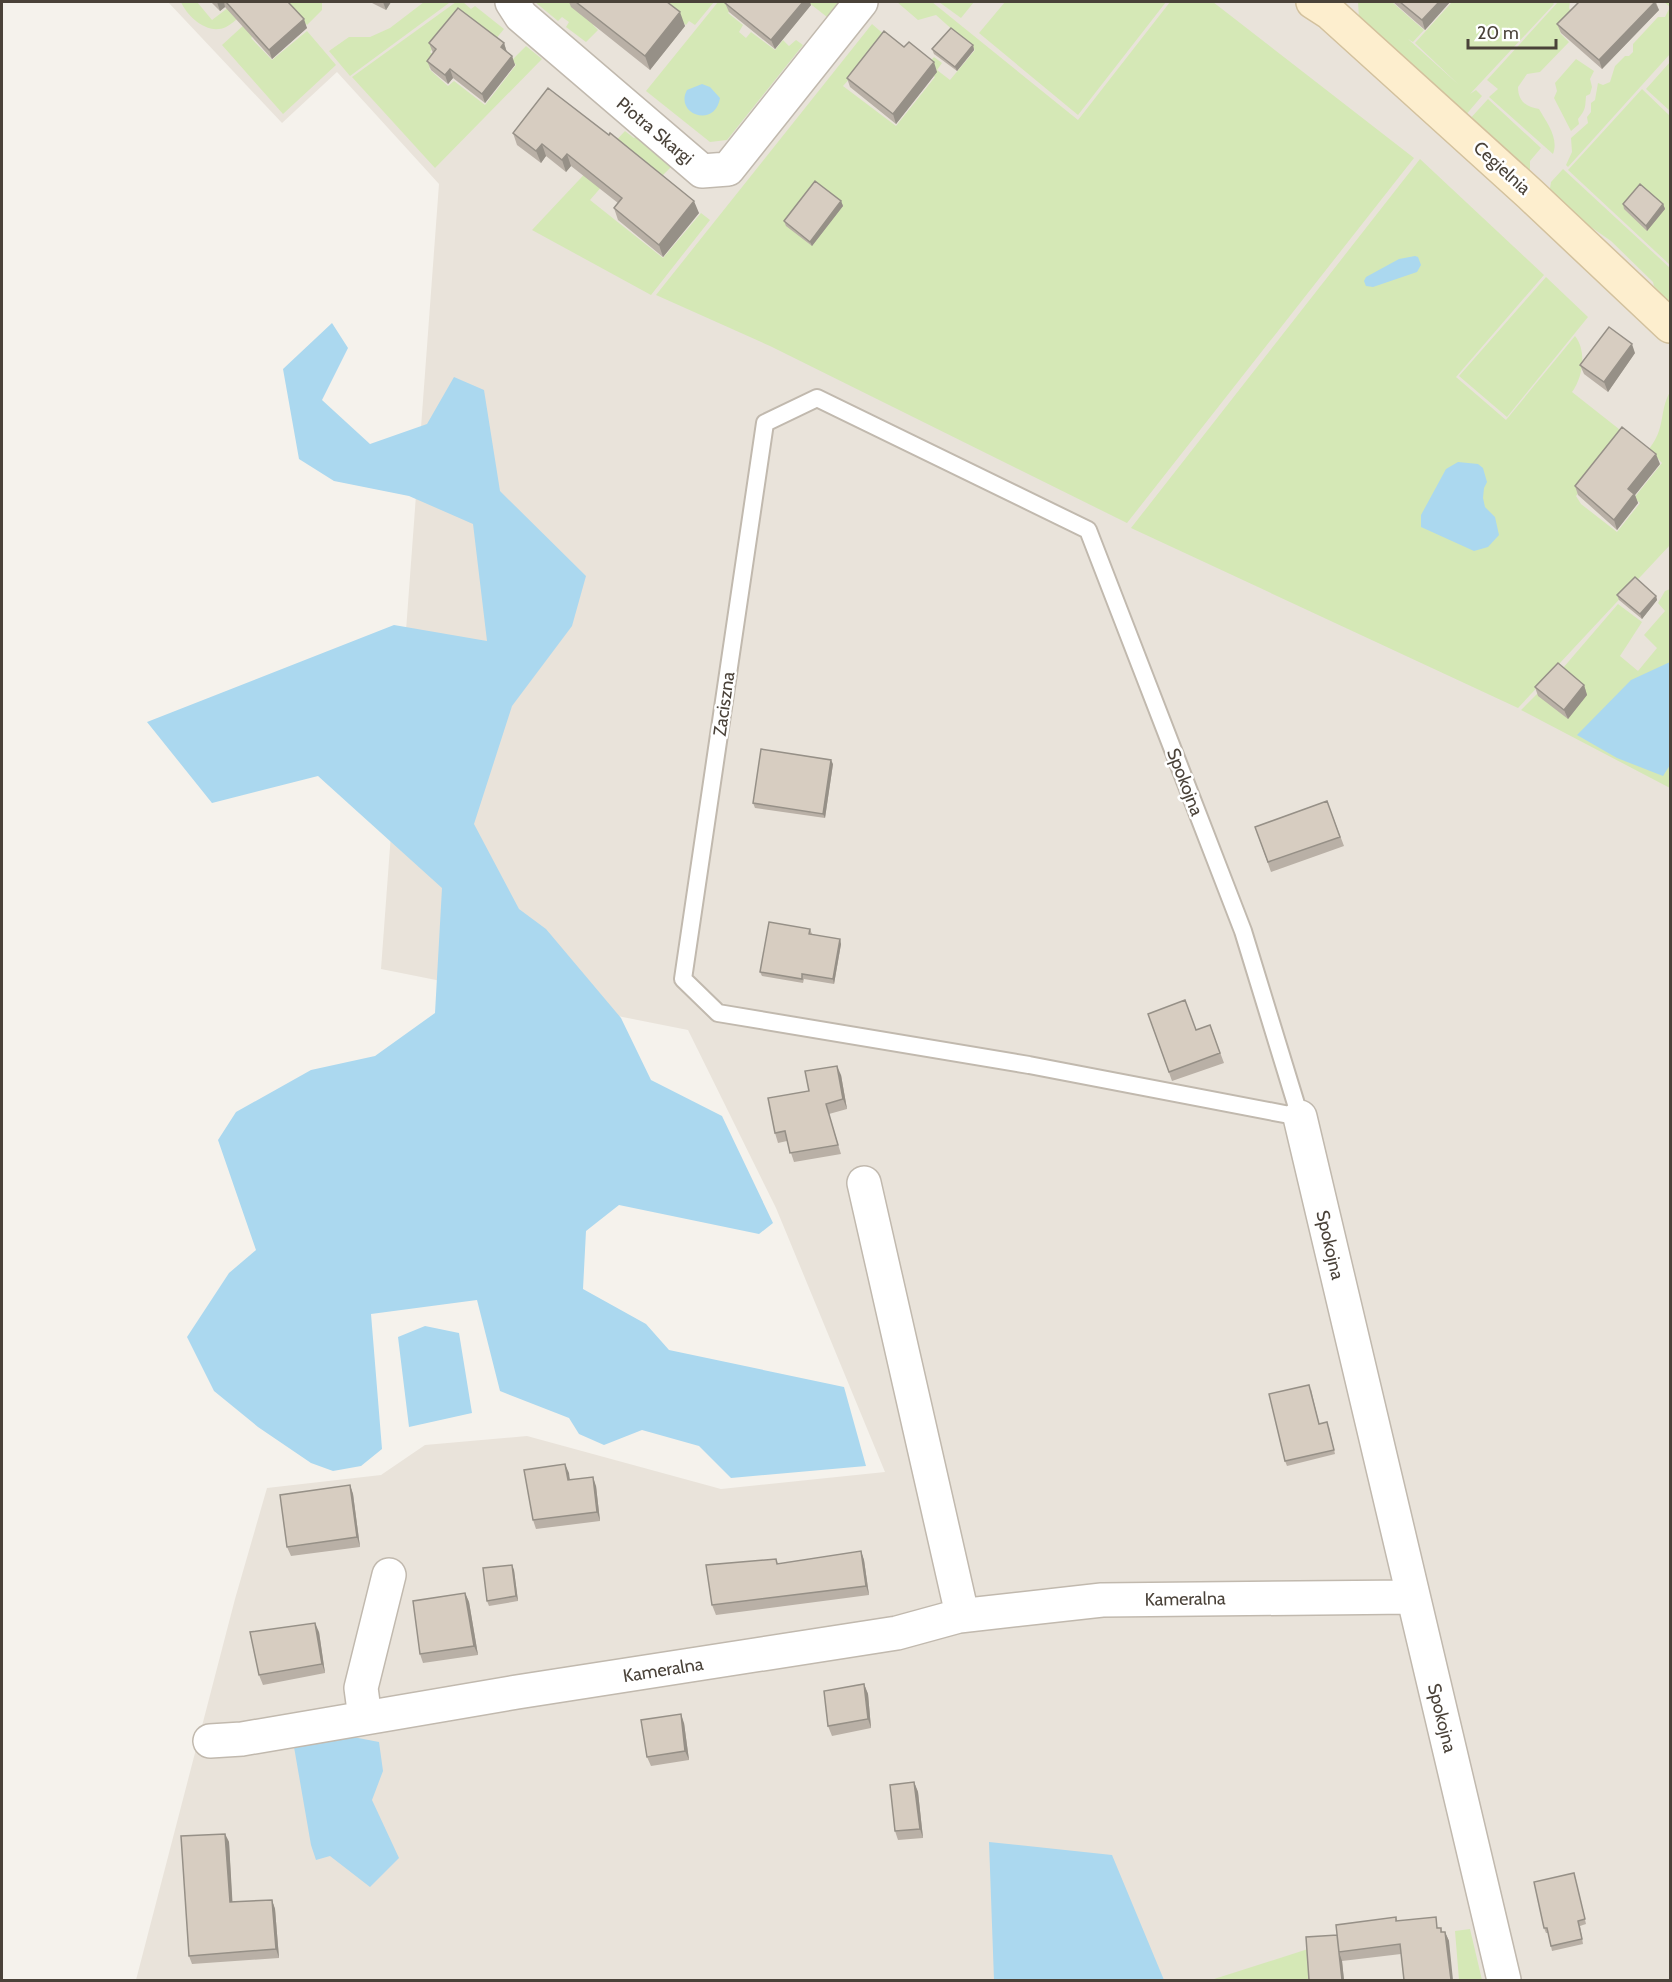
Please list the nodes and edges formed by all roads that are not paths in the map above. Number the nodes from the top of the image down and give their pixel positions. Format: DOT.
graph roads {
  1 [pos="512,2"];
  2 [pos="861,2"];
  3 [pos="1328,5"];
  4 [pos="1671,326"];
  5 [pos="1088,530"];
  6 [pos="1300,1117"];
  7 [pos="864,1183"];
  8 [pos="389,1575"];
  9 [pos="1412,1597"];
  10 [pos="959,1616"];
  11 [pos="365,1718"];
  12 [pos="210,1741"];
  13 [pos="1504,1980"];
  1 -- 2 [label="street, Piotra Skargi"];
  3 -- 4 [label="street, Cegielnia"];
  5 -- 6 [label="lane, Spokojna"];
  5 -- 6 [label="lane, Zaciszna"];
  6 -- 9 [label="street, Spokojna"];
  7 -- 10 [label="street"];
  8 -- 11 [label="street"];
  9 -- 10 [label="street, Kameralna"];
  9 -- 13 [label="street, Spokojna"];
  10 -- 11 [label="street, Kameralna"];
  11 -- 12 [label="street, Kameralna"];
}
